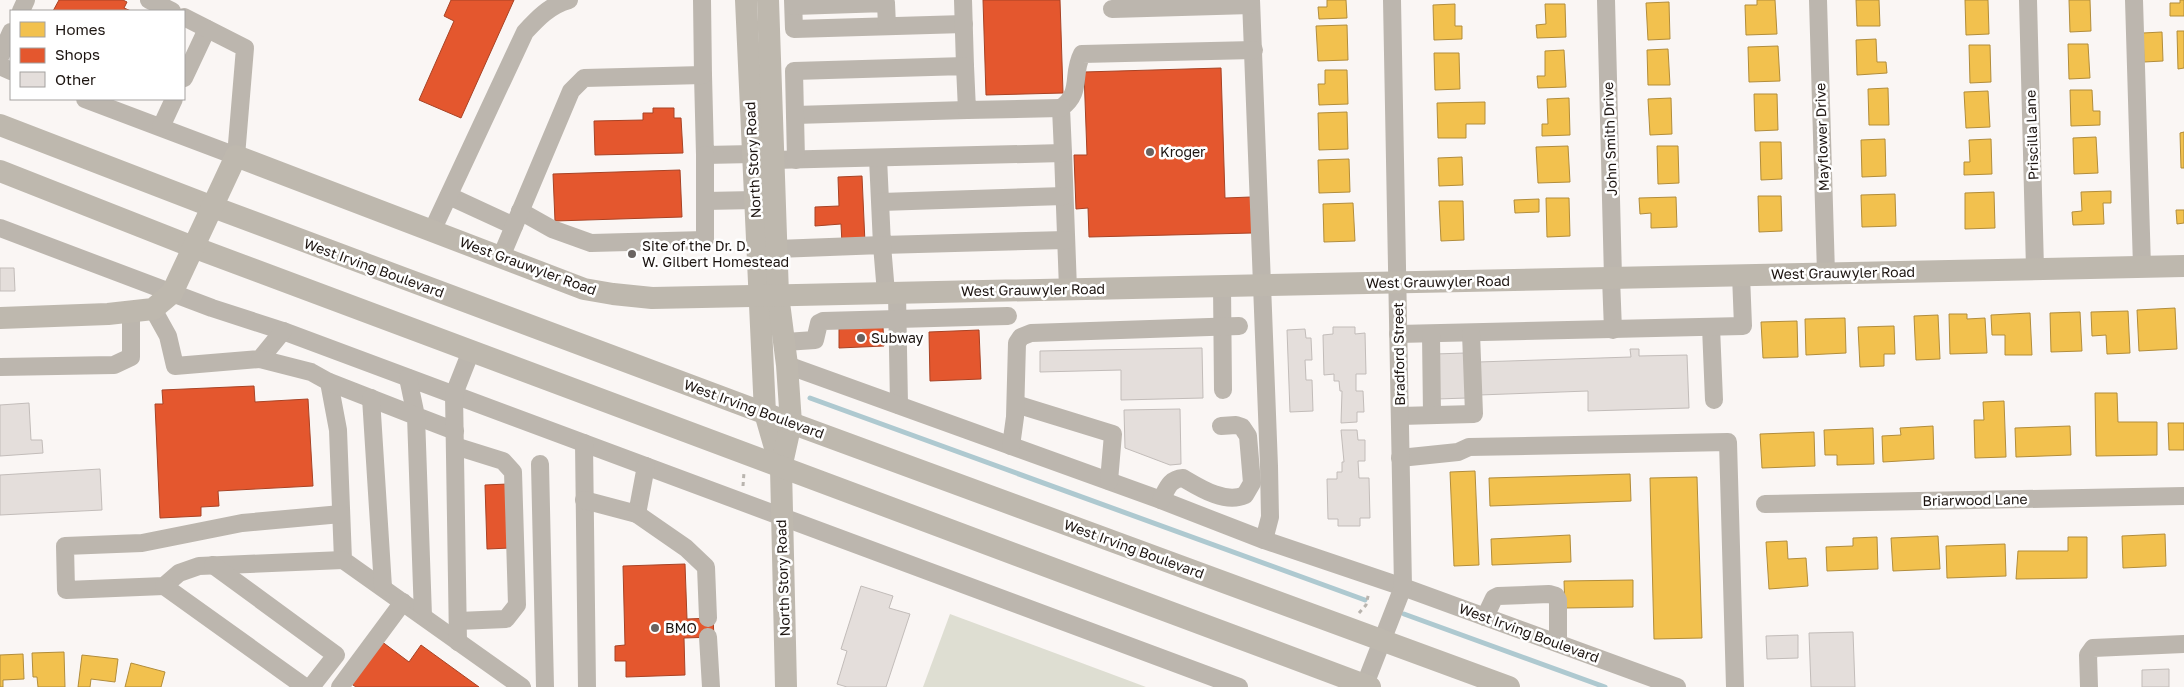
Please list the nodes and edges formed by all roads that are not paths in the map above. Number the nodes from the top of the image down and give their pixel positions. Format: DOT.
graph roads {
  1 [pos="149,0"];
  2 [pos="569,0"];
  3 [pos="702,0"];
  4 [pos="746,0"];
  5 [pos="768,0"];
  6 [pos="963,0"];
  7 [pos="1392,0"];
  8 [pos="1606,0"];
  9 [pos="1818,0"];
  10 [pos="2028,0"];
  11 [pos="2134,0"];
  12 [pos="1251,2"];
  13 [pos="793,3"];
  14 [pos="1112,9"];
  15 [pos="170,10"];
  16 [pos="185,18"];
  17 [pos="964,24"];
  18 [pos="887,26"];
  19 [pos="207,29"];
  20 [pos="10,34"];
  21 [pos="1254,50"];
  22 [pos="0,57"];
  23 [pos="965,66"];
  24 [pos="703,75"];
  25 [pos="185,76"];
  26 [pos="88,100"];
  27 [pos="174,100"];
  28 [pos="1061,108"];
  29 [pos="967,110"];
  30 [pos="795,115"];
  31 [pos="0,125"];
  32 [pos="160,127"];
  33 [pos="1063,153"];
  34 [pos="705,155"];
  35 [pos="236,156"];
  36 [pos="763,157"];
  37 [pos="878,158"];
  38 [pos="796,160"];
  39 [pos="0,171"];
  40 [pos="449,196"];
  41 [pos="1064,196"];
  42 [pos="755,200"];
  43 [pos="705,201"];
  44 [pos="881,202"];
  45 [pos="213,207"];
  46 [pos="517,218"];
  47 [pos="0,228"];
  48 [pos="432,231"];
  49 [pos="1066,240"];
  50 [pos="882,245"];
  51 [pos="193,247"];
  52 [pos="777,249"];
  53 [pos="501,257"];
  54 [pos="2184,266"];
  55 [pos="2142,267"];
  56 [pos="2035,269"];
  57 [pos="1826,274"];
  58 [pos="1741,276"];
  59 [pos="1612,278"];
  60 [pos="1397,282"];
  61 [pos="1263,285"];
  62 [pos="1222,286"];
  63 [pos="1068,289"];
  64 [pos="1007,290"];
  65 [pos="172,293"];
  66 [pos="891,293"];
  67 [pos="769,296"];
  68 [pos="142,311"];
  69 [pos="1008,316"];
  70 [pos="0,318"];
  71 [pos="898,318"];
  72 [pos="1231,326"];
  73 [pos="1711,327"];
  74 [pos="1614,330"];
  75 [pos="283,331"];
  76 [pos="1471,333"];
  77 [pos="1398,334"];
  78 [pos="1431,334"];
  79 [pos="1021,337"];
  80 [pos="785,342"];
  81 [pos="330,348"];
  82 [pos="471,351"];
  83 [pos="260,358"];
  84 [pos="787,365"];
  85 [pos="0,367"];
  86 [pos="311,372"];
  87 [pos="408,378"];
  88 [pos="329,382"];
  89 [pos="1223,390"];
  90 [pos="454,394"];
  91 [pos="371,398"];
  92 [pos="1714,400"];
  93 [pos="1016,404"];
  94 [pos="899,405"];
  95 [pos="765,413"];
  96 [pos="1432,415"];
  97 [pos="416,416"];
  98 [pos="1400,416"];
  99 [pos="791,423"];
  100 [pos="1221,426"];
  101 [pos="455,438"];
  102 [pos="584,443"];
  103 [pos="1011,446"];
  104 [pos="1400,458"];
  105 [pos="540,464"];
  106 [pos="646,466"];
  107 [pos="781,468"];
  108 [pos="1109,481"];
  109 [pos="2184,496"];
  110 [pos="584,500"];
  111 [pos="1161,500"];
  112 [pos="1765,504"];
  113 [pos="341,514"];
  114 [pos="637,514"];
  115 [pos="782,517"];
  116 [pos="1264,540"];
  117 [pos="343,560"];
  118 [pos="213,565"];
  119 [pos="164,586"];
  120 [pos="383,587"];
  121 [pos="1403,587"];
  122 [pos="403,602"];
  123 [pos="423,616"];
  124 [pos="1486,617"];
  125 [pos="708,618"];
  126 [pos="458,621"];
  127 [pos="708,638"];
  128 [pos="1381,640"];
  129 [pos="458,642"];
  130 [pos="1558,643"];
  131 [pos="2184,644"];
  132 [pos="1366,686"];
  133 [pos="305,687"];
  134 [pos="312,687"];
  135 [pos="340,687"];
  136 [pos="522,687"];
  137 [pos="545,687"];
  138 [pos="587,687"];
  139 [pos="711,687"];
  140 [pos="786,687"];
  141 [pos="1239,687"];
  142 [pos="1509,687"];
  143 [pos="1677,687"];
  144 [pos="1735,687"];
  145 [pos="2089,687"];
  1 -- 15 [label="street"];
  2 -- 40 [label="street"];
  3 -- 24 [label="street"];
  4 -- 36 [label="main road, North Story Road"];
  5 -- 36 [label="main road, North Story Road"];
  6 -- 17 [label="street"];
  7 -- 60 [label="street, Bradford Street"];
  8 -- 59 [label="street, John Smith Drive"];
  9 -- 57 [label="street, Mayflower Drive"];
  10 -- 56 [label="street, Priscilla Lane"];
  11 -- 55 [label="street"];
  12 -- 14 [label="street"];
  12 -- 21 [label="street"];
  13 -- 18 [label="street"];
  13 -- 18 [label="street"];
  16 -- 19 [label="street"];
  17 -- 18 [label="street"];
  17 -- 23 [label="street"];
  19 -- 25 [label="street"];
  19 -- 35 [label="street"];
  20 -- 22 [label="street"];
  21 -- 28 [label="street"];
  21 -- 61 [label="street"];
  23 -- 29 [label="street"];
  23 -- 30 [label="street"];
  24 -- 34 [label="street"];
  24 -- 46 [label="street"];
  26 -- 32 [label="street"];
  27 -- 32 [label="street"];
  28 -- 29 [label="street"];
  28 -- 33 [label="street"];
  29 -- 30 [label="street"];
  30 -- 38 [label="street"];
  31 -- 45 [label="main road, West Irving Boulevard"];
  32 -- 35 [label="street"];
  33 -- 37 [label="street"];
  33 -- 41 [label="street"];
  34 -- 36 [label="street"];
  34 -- 43 [label="street"];
  35 -- 45 [label="main road"];
  35 -- 48 [label="main road, West Grauwyler Road"];
  36 -- 38 [label="street"];
  36 -- 42 [label="main road, North Story Road"];
  36 -- 52 [label="main road, North Story Road"];
  37 -- 38 [label="street"];
  37 -- 44 [label="street"];
  39 -- 51 [label="main road"];
  40 -- 46 [label="street"];
  40 -- 48 [label="street"];
  41 -- 44 [label="street"];
  41 -- 49 [label="street"];
  42 -- 43 [label="street"];
  42 -- 67 [label="main road, North Story Road"];
  43 -- 46 [label="street"];
  44 -- 50 [label="street"];
  45 -- 51 [label="main road"];
  45 -- 95 [label="main road, West Irving Boulevard"];
  46 -- 53 [label="street"];
  47 -- 65 [label="street"];
  48 -- 53 [label="main road, West Grauwyler Road"];
  49 -- 50 [label="street"];
  49 -- 63 [label="street"];
  50 -- 52 [label="street"];
  50 -- 66 [label="street"];
  51 -- 65 [label="main road"];
  51 -- 82 [label="main road"];
  52 -- 67 [label="main road, North Story Road"];
  53 -- 67 [label="main road, West Grauwyler Road"];
  54 -- 55 [label="main road, West Grauwyler Road"];
  55 -- 56 [label="main road, West Grauwyler Road"];
  56 -- 57 [label="main road, West Grauwyler Road"];
  57 -- 58 [label="main road, West Grauwyler Road"];
  58 -- 59 [label="main road, West Grauwyler Road"];
  58 -- 73 [label="street"];
  59 -- 60 [label="main road, West Grauwyler Road"];
  59 -- 74 [label="street, John Smith Drive"];
  60 -- 61 [label="main road, West Grauwyler Road"];
  60 -- 77 [label="street, Bradford Street"];
  61 -- 62 [label="main road, West Grauwyler Road"];
  61 -- 116 [label="street"];
  62 -- 63 [label="main road, West Grauwyler Road"];
  62 -- 72 [label="street"];
  63 -- 64 [label="main road, West Grauwyler Road"];
  64 -- 66 [label="main road, West Grauwyler Road"];
  64 -- 69 [label="street"];
  65 -- 68 [label="main road"];
  65 -- 75 [label="street"];
  66 -- 67 [label="main road, West Grauwyler Road"];
  66 -- 71 [label="street"];
  67 -- 80 [label="main road, North Story Road"];
  67 -- 95 [label="main road, North Story Road"];
  68 -- 70 [label="main road"];
  68 -- 83 [label="street"];
  68 -- 85 [label="street"];
  69 -- 71 [label="street"];
  69 -- 79 [label="street"];
  71 -- 80 [label="street"];
  71 -- 94 [label="street"];
  72 -- 79 [label="street"];
  72 -- 89 [label="street"];
  73 -- 74 [label="street"];
  73 -- 92 [label="street"];
  74 -- 76 [label="street"];
  75 -- 81 [label="street"];
  75 -- 83 [label="street"];
  76 -- 78 [label="street"];
  76 -- 96 [label="street"];
  77 -- 78 [label="street"];
  77 -- 98 [label="street, Bradford Street"];
  78 -- 96 [label="street"];
  79 -- 93 [label="street"];
  80 -- 84 [label="main road, North Story Road"];
  81 -- 86 [label="street"];
  81 -- 87 [label="street"];
  82 -- 90 [label="street"];
  82 -- 107 [label="main road"];
  83 -- 86 [label="street"];
  84 -- 94 [label="street, West Irving Boulevard"];
  84 -- 99 [label="main road, North Story Road"];
  86 -- 88 [label="street"];
  87 -- 90 [label="street"];
  87 -- 97 [label="street"];
  88 -- 91 [label="street"];
  88 -- 113 [label="street"];
  90 -- 101 [label="street"];
  90 -- 102 [label="street"];
  91 -- 97 [label="street"];
  91 -- 120 [label="street"];
  93 -- 103 [label="street"];
  93 -- 108 [label="street"];
  94 -- 103 [label="street, West Irving Boulevard"];
  95 -- 99 [label="main road, West Irving Boulevard"];
  95 -- 107 [label="main road, North Story Road"];
  96 -- 98 [label="street"];
  97 -- 101 [label="street"];
  97 -- 123 [label="street"];
  98 -- 104 [label="street, Bradford Street"];
  99 -- 107 [label="main road, North Story Road"];
  99 -- 128 [label="main road, West Irving Boulevard"];
  100 -- 111 [label="street"];
  101 -- 126 [label="street"];
  101 -- 126 [label="street"];
  102 -- 106 [label="street"];
  102 -- 110 [label="street"];
  103 -- 108 [label="street, West Irving Boulevard"];
  104 -- 121 [label="street, Bradford Street"];
  104 -- 144 [label="street"];
  105 -- 137 [label="street"];
  106 -- 114 [label="street"];
  106 -- 115 [label="street"];
  107 -- 115 [label="main road, North Story Road"];
  107 -- 132 [label="main road"];
  108 -- 111 [label="street, West Irving Boulevard"];
  109 -- 112 [label="street, Briarwood Lane"];
  110 -- 114 [label="street"];
  110 -- 138 [label="street"];
  111 -- 116 [label="street, West Irving Boulevard"];
  113 -- 117 [label="street"];
  113 -- 119 [label="street"];
  114 -- 125 [label="street"];
  115 -- 140 [label="main road, North Story Road"];
  115 -- 141 [label="street"];
  116 -- 121 [label="street, West Irving Boulevard"];
  117 -- 118 [label="street"];
  117 -- 120 [label="street"];
  118 -- 119 [label="street"];
  118 -- 134 [label="street"];
  119 -- 133 [label="street"];
  120 -- 122 [label="street"];
  121 -- 124 [label="street, West Irving Boulevard"];
  121 -- 128 [label="street"];
  122 -- 123 [label="street"];
  122 -- 135 [label="street"];
  123 -- 129 [label="street"];
  124 -- 130 [label="street, West Irving Boulevard"];
  124 -- 130 [label="street"];
  126 -- 129 [label="street"];
  127 -- 139 [label="street"];
  128 -- 132 [label="street"];
  128 -- 142 [label="main road, West Irving Boulevard"];
  129 -- 136 [label="street"];
  130 -- 143 [label="street, West Irving Boulevard"];
  131 -- 145 [label="street"];
}
